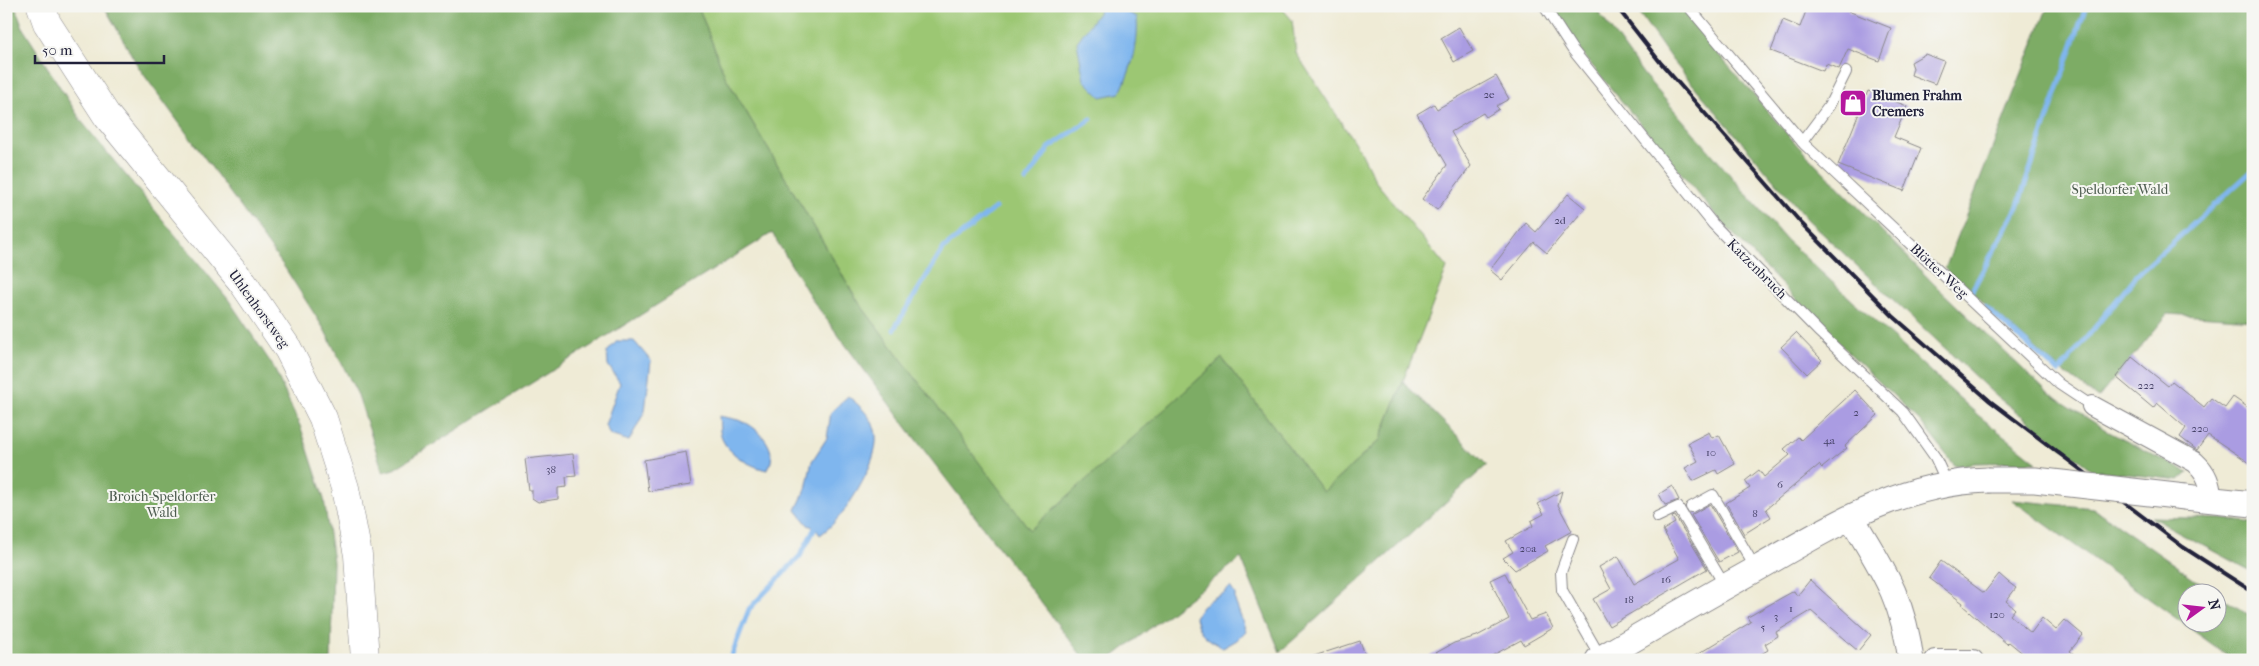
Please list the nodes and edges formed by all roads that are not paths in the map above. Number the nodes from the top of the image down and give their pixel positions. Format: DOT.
graph roads {
  1 [pos="41,6"];
  2 [pos="1544,6"];
  3 [pos="1688,6"];
  4 [pos="1846,72"];
  5 [pos="1802,142"];
  6 [pos="2092,406"];
  7 [pos="1947,483"];
  8 [pos="2212,500"];
  9 [pos="2253,504"];
  10 [pos="1691,507"];
  11 [pos="1657,517"];
  12 [pos="1851,517"];
  13 [pos="1573,539"];
  14 [pos="1756,569"];
  15 [pos="1725,587"];
  16 [pos="1599,659"];
  17 [pos="366,660"];
  18 [pos="1911,660"];
  19 [pos="1935,660"];
  20 [pos="1973,660"];
  1 -- 17 [label="main road, Uhlenhorstweg"];
  2 -- 7 [label="lane, Katzenbruch"];
  3 -- 5 [label="lane, Blötter Weg"];
  4 -- 5 [label="lane"];
  5 -- 6 [label="lane, Blötter Weg"];
  6 -- 8 [label="street, Blötter Weg"];
  7 -- 8 [label="street, bridge"];
  7 -- 12 [label="street"];
  8 -- 9 [label="street"];
  10 -- 14 [label="lane"];
  11 -- 15 [label="lane"];
  12 -- 14 [label="street"];
  12 -- 18 [label="street"];
  13 -- 16 [label="lane"];
  14 -- 15 [label="street"];
  15 -- 16 [label="street"];
  19 -- 20 [label="street"];
}
